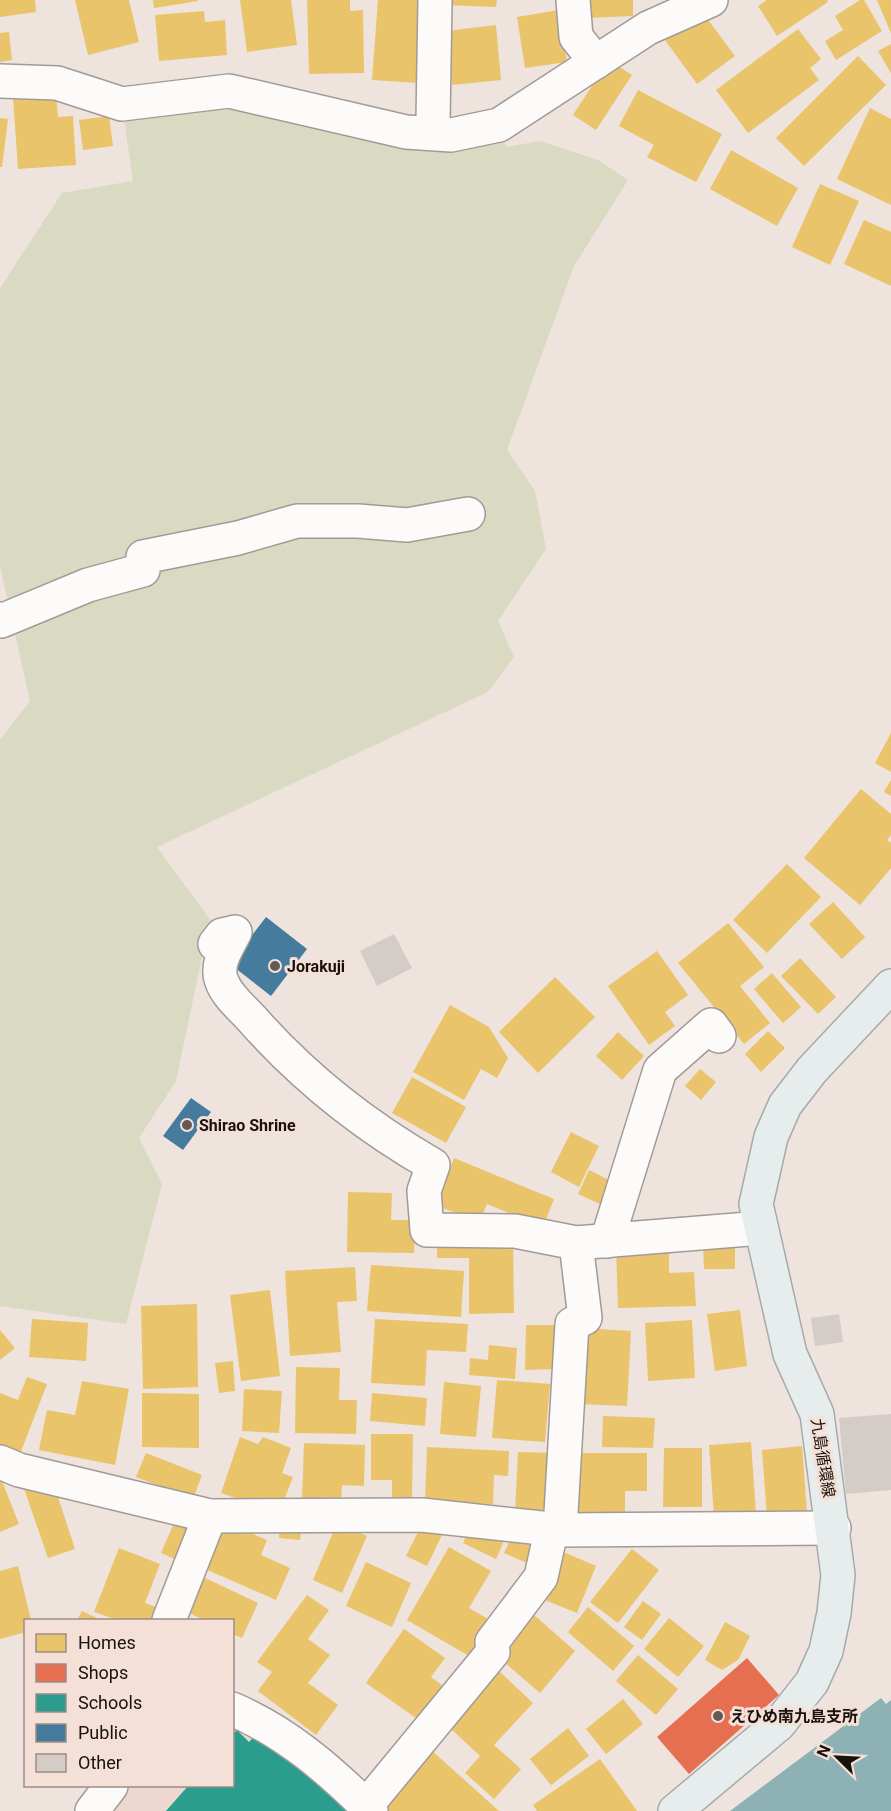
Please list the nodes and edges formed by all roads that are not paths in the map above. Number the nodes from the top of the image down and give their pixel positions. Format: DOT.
graph roads {
  1 [pos="435,0"];
  2 [pos="573,0"];
  3 [pos="711,0"];
  4 [pos="596,62"];
  5 [pos="0,81"];
  6 [pos="434,121"];
  7 [pos="468,514"];
  8 [pos="0,619"];
  9 [pos="215,944"];
  10 [pos="891,987"];
  11 [pos="719,1036"];
  12 [pos="761,1228"];
  13 [pos="591,1242"];
  14 [pos="0,1461"];
  15 [pos="210,1516"];
  16 [pos="556,1528"];
  17 [pos="834,1528"];
  18 [pos="170,1619"];
  19 [pos="234,1710"];
  20 [pos="110,1787"];
  21 [pos="369,1809"];
  22 [pos="92,1811"];
  23 [pos="675,1811"];
  1 -- 6 [label="street"];
  2 -- 4 [label="street"];
  3 -- 4 [label="street"];
  4 -- 5 [label="street"];
  7 -- 8 [label="street"];
  9 -- 13 [label="street"];
  10 -- 12 [label="main road, 九島循環線"];
  11 -- 13 [label="street"];
  12 -- 13 [label="street"];
  12 -- 17 [label="main road, 九島循環線"];
  13 -- 16 [label="street"];
  14 -- 15 [label="street"];
  15 -- 16 [label="street"];
  15 -- 18 [label="street"];
  16 -- 17 [label="street"];
  16 -- 21 [label="street"];
  17 -- 23 [label="main road, 九島循環線"];
  19 -- 21 [label="street"];
  20 -- 22 [label="street"];
}
